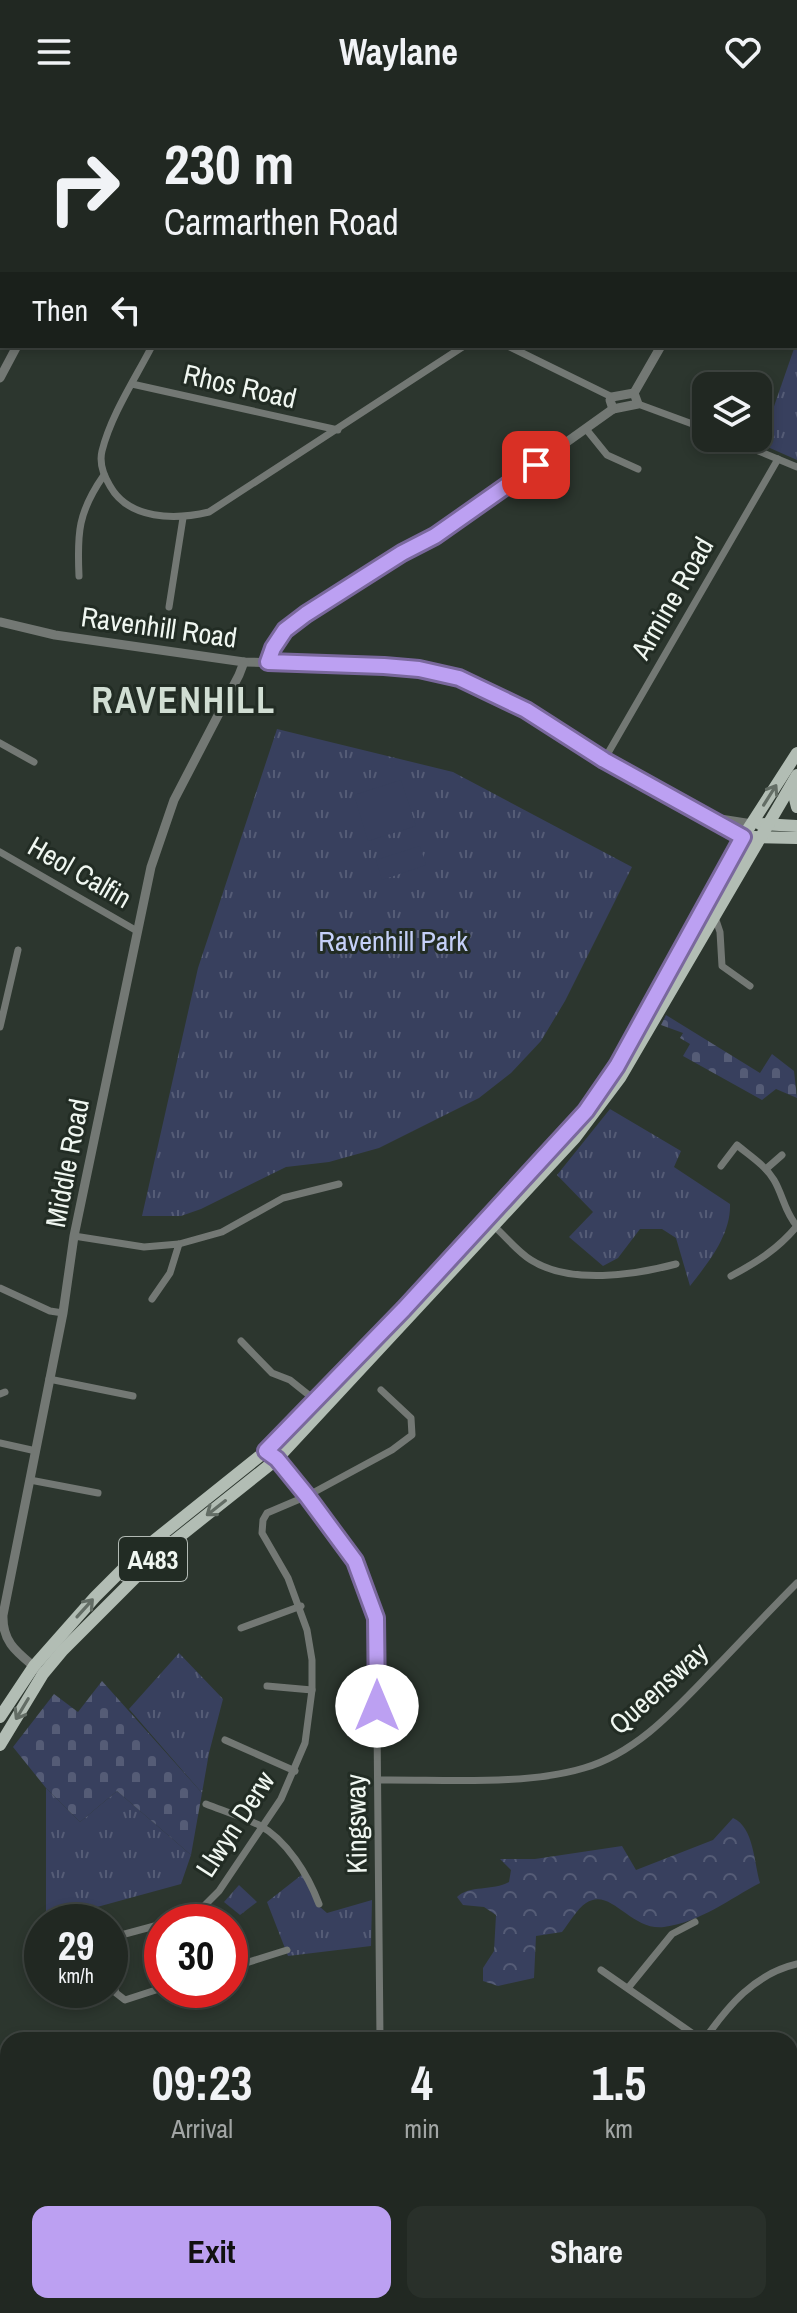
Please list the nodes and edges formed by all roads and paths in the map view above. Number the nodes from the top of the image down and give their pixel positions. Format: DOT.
graph roads {
  1 [pos="8,348"];
  2 [pos="151,348"];
  3 [pos="461,348"];
  4 [pos="512,348"];
  5 [pos="660,348"];
  6 [pos="0,378"];
  7 [pos="132,384"];
  8 [pos="634,393"];
  9 [pos="612,397"];
  10 [pos="638,404"];
  11 [pos="613,409"];
  12 [pos="692,424"];
  13 [pos="586,429"];
  14 [pos="338,430"];
  15 [pos="761,452"];
  16 [pos="778,459"];
  17 [pos="797,467"];
  18 [pos="638,469"];
  19 [pos="104,475"];
  20 [pos="183,518"];
  21 [pos="79,576"];
  22 [pos="169,607"];
  23 [pos="0,622"];
  24 [pos="244,662"];
  25 [pos="268,662"];
  26 [pos="0,743"];
  27 [pos="797,753"];
  28 [pos="604,760"];
  29 [pos="34,762"];
  30 [pos="797,776"];
  31 [pos="797,807"];
  32 [pos="707,817"];
  33 [pos="752,824"];
  34 [pos="767,824"];
  35 [pos="797,826"];
  36 [pos="743,837"];
  37 [pos="759,837"];
  38 [pos="797,838"];
  39 [pos="0,852"];
  40 [pos="715,917"];
  41 [pos="137,931"];
  42 [pos="18,950"];
  43 [pos="750,986"];
  44 [pos="0,1027"];
  45 [pos="782,1155"];
  46 [pos="721,1166"];
  47 [pos="766,1169"];
  48 [pos="339,1184"];
  49 [pos="797,1226"];
  50 [pos="495,1227"];
  51 [pos="74,1236"];
  52 [pos="179,1244"];
  53 [pos="676,1264"];
  54 [pos="731,1276"];
  55 [pos="0,1288"];
  56 [pos="152,1299"];
  57 [pos="63,1313"];
  58 [pos="241,1341"];
  59 [pos="49,1379"];
  60 [pos="381,1390"];
  61 [pos="133,1396"];
  62 [pos="315,1400"];
  63 [pos="0,1443"];
  64 [pos="36,1451"];
  65 [pos="266,1451"];
  66 [pos="277,1459"];
  67 [pos="30,1480"];
  68 [pos="98,1493"];
  69 [pos="307,1496"];
  70 [pos="797,1583"];
  71 [pos="2,1605"];
  72 [pos="301,1606"];
  73 [pos="241,1628"];
  74 [pos="38,1670"];
  75 [pos="267,1686"];
  76 [pos="312,1690"];
  77 [pos="0,1717"];
  78 [pos="225,1740"];
  79 [pos="0,1745"];
  80 [pos="295,1771"];
  81 [pos="378,1780"];
  82 [pos="206,1804"];
  83 [pos="263,1828"];
  84 [pos="208,1904"];
  85 [pos="319,1904"];
  86 [pos="695,1922"];
  87 [pos="287,1950"];
  88 [pos="248,1962"];
  89 [pos="797,1964"];
  90 [pos="601,1970"];
  91 [pos="628,1988"];
  92 [pos="380,2032"];
  93 [pos="691,2032"];
  94 [pos="710,2032"];
  1 -- 6 [label="street"];
  2 -- 7 [label="street"];
  3 -- 14 [label="street"];
  4 -- 9 [label="street"];
  5 -- 8 [label="street"];
  7 -- 14 [label="street, Rhos Road"];
  7 -- 19 [label="street"];
  8 -- 9 [label="street"];
  8 -- 10 [label="street"];
  9 -- 11 [label="street"];
  10 -- 11 [label="street"];
  10 -- 12 [label="street"];
  11 -- 13 [label="street"];
  13 -- 18 [label="street"];
  13 -- 25 [label="street"];
  14 -- 20 [label="street"];
  15 -- 16 [label="street"];
  16 -- 17 [label="street"];
  16 -- 28 [label="street, Armine Road"];
  19 -- 20 [label="street"];
  19 -- 21 [label="street"];
  20 -- 22 [label="street"];
  23 -- 24 [label="street, Ravenhill Road"];
  24 -- 25 [label="street, Ravenhill Road"];
  24 -- 41 [label="street, Middle Road"];
  25 -- 28 [label="street, Ravenhill Road"];
  26 -- 29 [label="street"];
  33 -- 27 [label="main road, A483, one-way"];
  28 -- 32 [label="street, Ravenhill Road"];
  30 -- 31 [label="main road"];
  30 -- 34 [label="main road, A483"];
  32 -- 33 [label="street, Ravenhill Road"];
  32 -- 36 [label="street, Ravenhill Road"];
  33 -- 34 [label="main road"];
  33 -- 36 [label="main road, A483"];
  34 -- 35 [label="main road"];
  34 -- 37 [label="main road, A483"];
  36 -- 37 [label="main road"];
  36 -- 62 [label="main road, A483"];
  37 -- 38 [label="main road"];
  37 -- 40 [label="main road, A483"];
  39 -- 41 [label="street, Heol Calfin"];
  40 -- 43 [label="street"];
  40 -- 50 [label="main road, A483"];
  41 -- 51 [label="street, Middle Road"];
  42 -- 44 [label="street"];
  45 -- 47 [label="street"];
  46 -- 47 [label="street"];
  47 -- 49 [label="street"];
  48 -- 52 [label="street"];
  49 -- 54 [label="street"];
  50 -- 53 [label="street"];
  50 -- 66 [label="main road, A483"];
  51 -- 52 [label="street"];
  51 -- 57 [label="street, Middle Road"];
  52 -- 56 [label="street"];
  55 -- 57 [label="street"];
  57 -- 59 [label="street, Middle Road"];
  58 -- 62 [label="street"];
  59 -- 61 [label="street"];
  59 -- 64 [label="street, Middle Road"];
  60 -- 69 [label="street, Llwyn Derw"];
  62 -- 65 [label="main road, A483"];
  63 -- 64 [label="street"];
  64 -- 67 [label="street, Middle Road"];
  65 -- 66 [label="street, Kingsway"];
  74 -- 65 [label="main road, A483, one-way"];
  66 -- 69 [label="street, Kingsway"];
  66 -- 74 [label="main road, A483, one-way"];
  67 -- 68 [label="street"];
  67 -- 71 [label="street, Middle Road"];
  69 -- 72 [label="street, Llwyn Derw"];
  69 -- 81 [label="street, Kingsway"];
  70 -- 81 [label="street, Queensway"];
  71 -- 74 [label="street, Middle Road"];
  72 -- 73 [label="street"];
  72 -- 76 [label="street, Llwyn Derw"];
  74 -- 77 [label="main road, A483"];
  74 -- 79 [label="main road, A483, one-way"];
  75 -- 76 [label="street"];
  76 -- 80 [label="street, Llwyn Derw"];
  78 -- 80 [label="street"];
  80 -- 83 [label="street, Llwyn Derw"];
  81 -- 92 [label="street, Kingsway"];
  82 -- 83 [label="street"];
  83 -- 84 [label="street, Llwyn Derw"];
  83 -- 85 [label="street"];
  86 -- 91 [label="street"];
  87 -- 88 [label="street"];
  89 -- 94 [label="street"];
  90 -- 91 [label="street"];
  91 -- 93 [label="street"];
}
